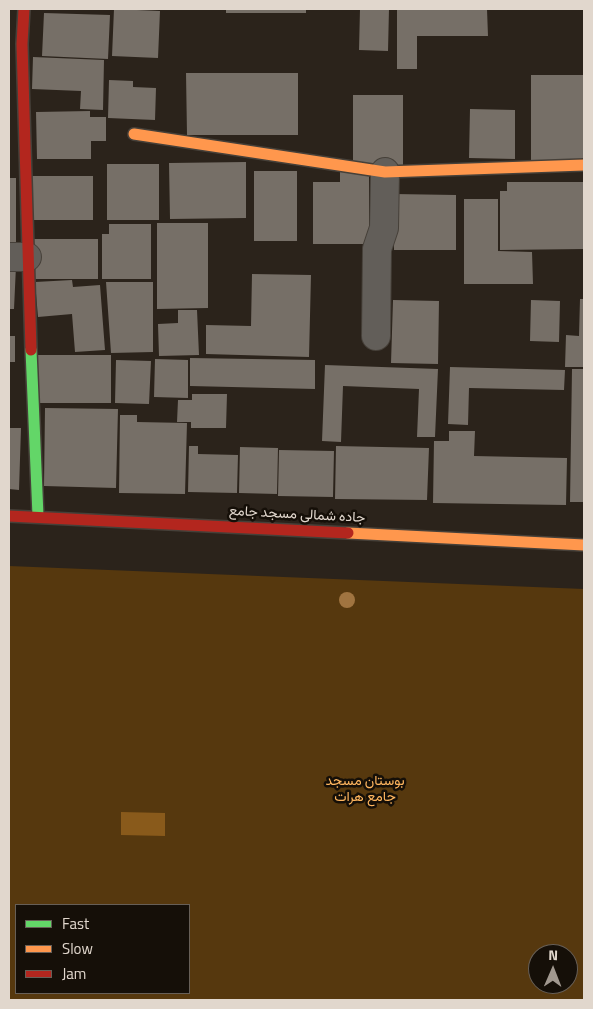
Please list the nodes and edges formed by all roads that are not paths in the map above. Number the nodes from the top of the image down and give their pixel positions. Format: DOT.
graph roads {
  1 [pos="24,9"];
  2 [pos="134,134"];
  3 [pos="584,165"];
  4 [pos="385,172"];
  5 [pos="18,257"];
  6 [pos="376,336"];
  7 [pos="9,516"];
  8 [pos="38,516"];
  9 [pos="584,545"];
  1 -- 5 [label="street"];
  2 -- 4 [label="street"];
  3 -- 4 [label="street"];
  4 -- 6 [label="street"];
  5 -- 8 [label="street"];
  7 -- 8 [label="street, جاده شمالی مسجد جامع"];
  8 -- 9 [label="street, جاده شمالی مسجد جامع"];
}
